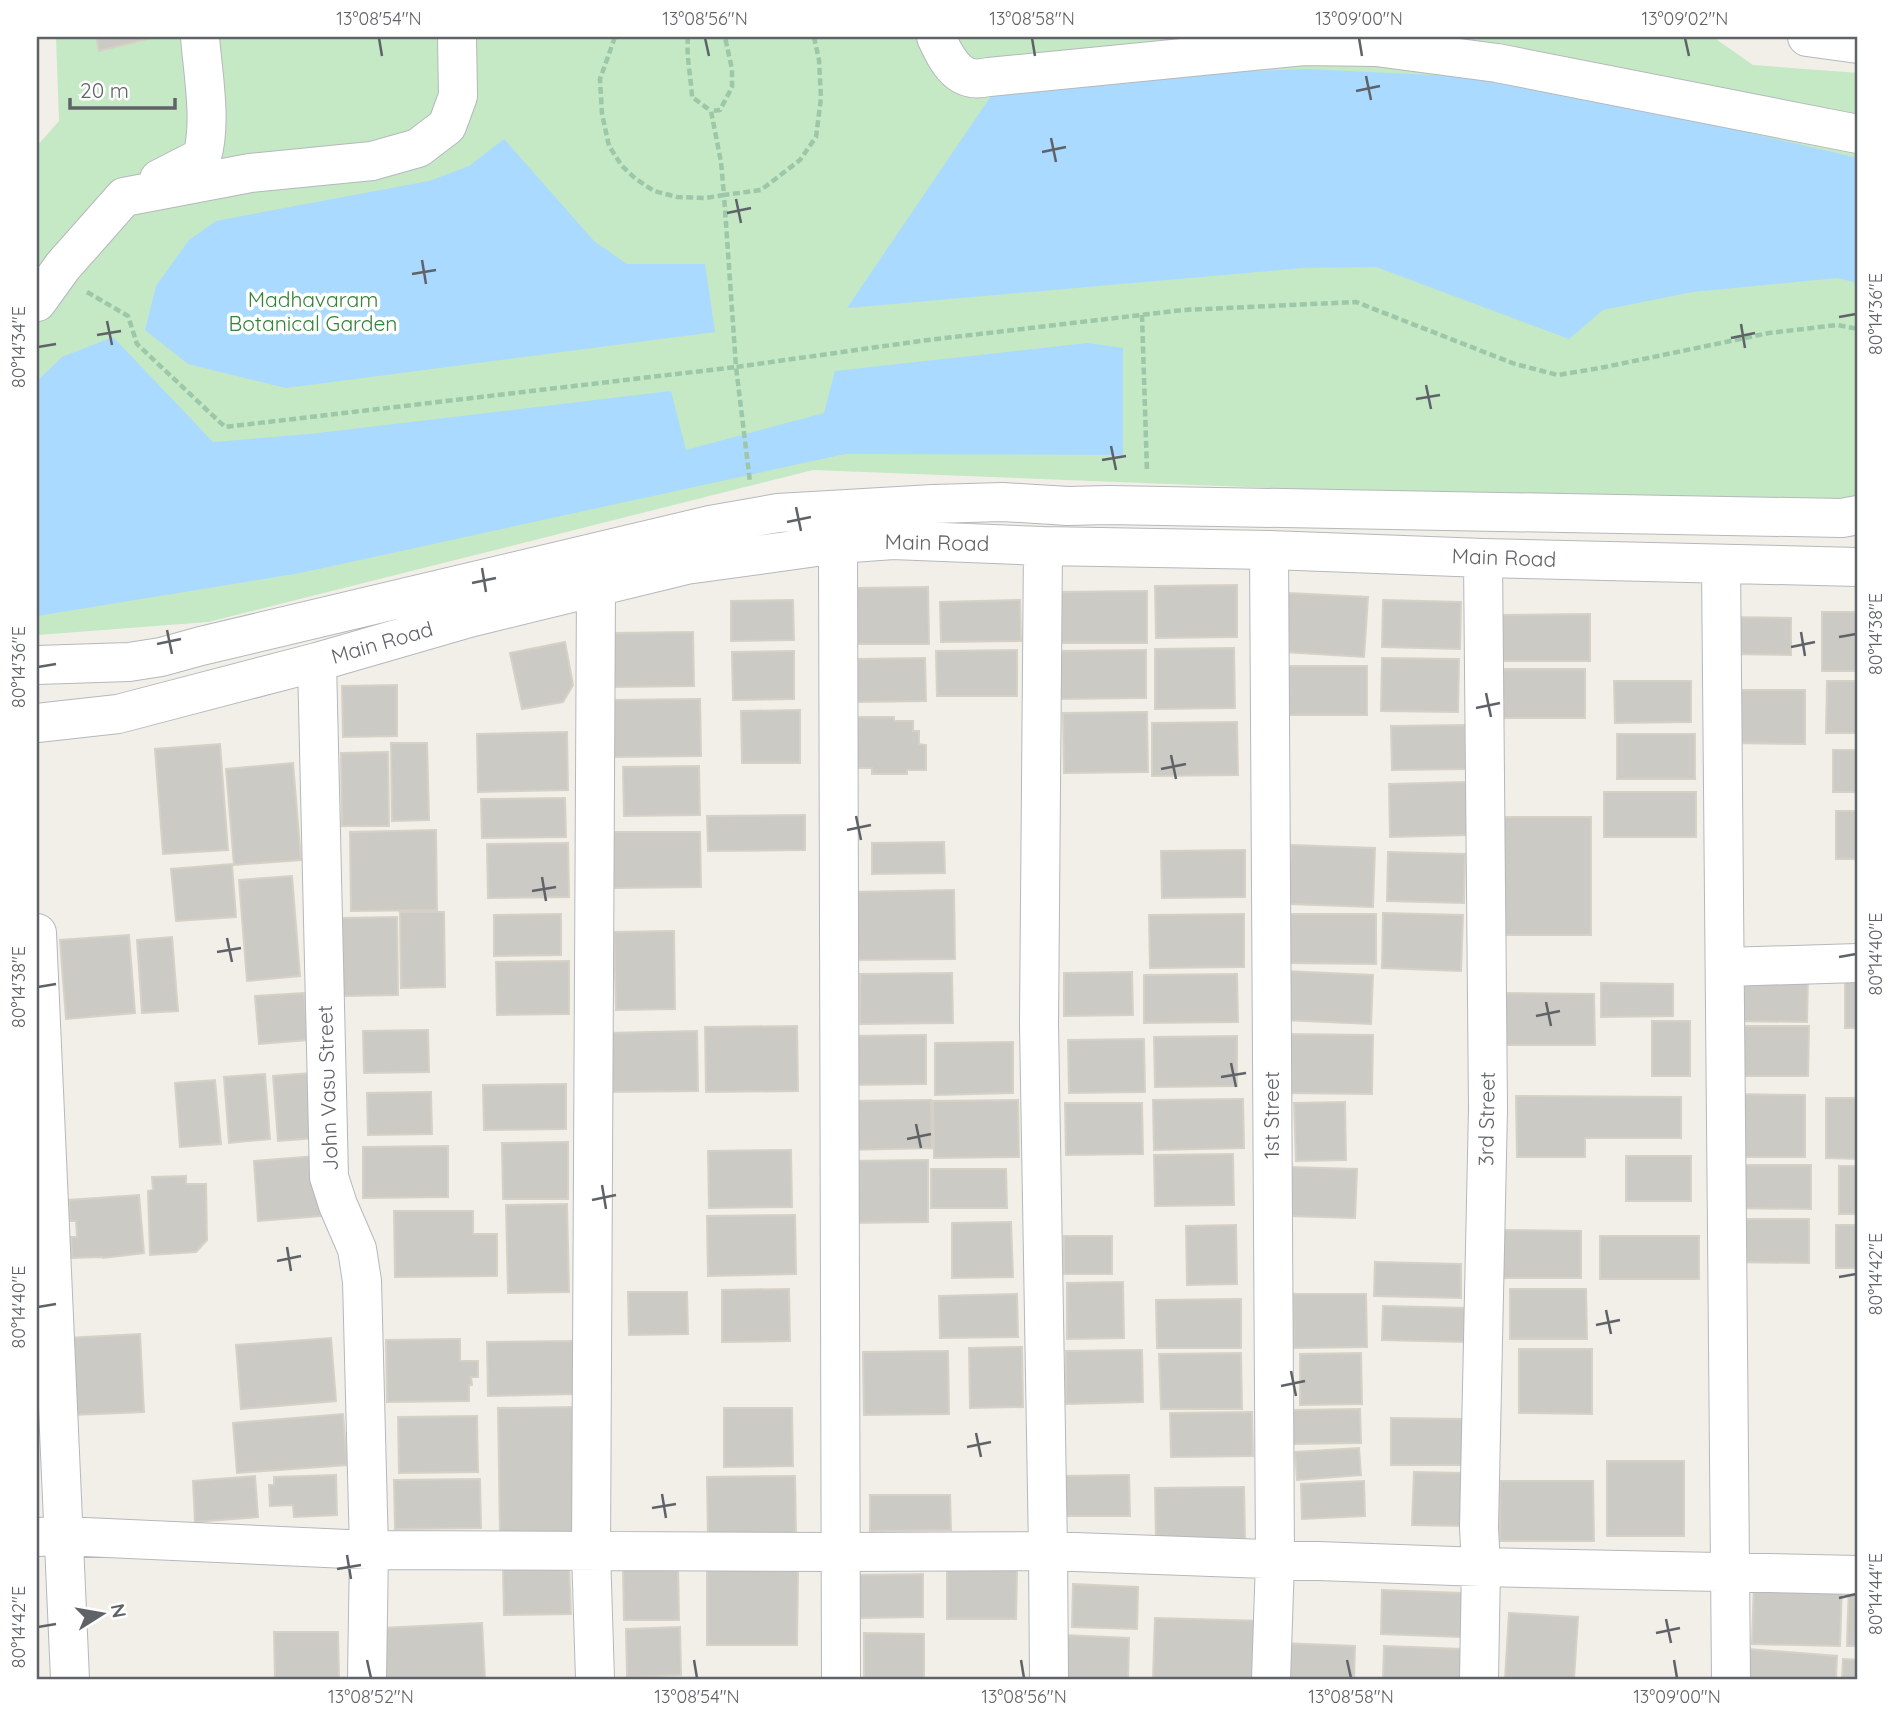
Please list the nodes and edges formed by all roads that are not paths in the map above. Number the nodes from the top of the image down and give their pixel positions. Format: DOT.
graph roads {
  1 [pos="200,37"];
  2 [pos="457,37"];
  3 [pos="936,37"];
  4 [pos="1807,37"];
  5 [pos="1858,44"];
  6 [pos="1858,134"];
  7 [pos="124,197"];
  8 [pos="46,289"];
  9 [pos="1858,515"];
  10 [pos="838,544"];
  11 [pos="1043,546"];
  12 [pos="1269,550"];
  13 [pos="1483,558"];
  14 [pos="1721,564"];
  15 [pos="1858,567"];
  16 [pos="596,587"];
  17 [pos="317,662"];
  18 [pos="37,665"];
  19 [pos="37,723"];
  20 [pos="37,933"];
  21 [pos="1858,963"];
  22 [pos="1725,967"];
  23 [pos="50,1536"];
  24 [pos="369,1550"];
  25 [pos="591,1551"];
  26 [pos="1048,1551"];
  27 [pos="840,1552"];
  28 [pos="1275,1561"];
  29 [pos="1481,1567"];
  30 [pos="1732,1573"];
  31 [pos="1858,1574"];
  32 [pos="69,1679"];
  33 [pos="368,1679"];
  34 [pos="595,1679"];
  35 [pos="841,1679"];
  36 [pos="1049,1679"];
  37 [pos="1271,1679"];
  38 [pos="1479,1679"];
  39 [pos="1731,1679"];
  1 -- 7 [label="street"];
  2 -- 7 [label="street"];
  3 -- 6 [label="street"];
  4 -- 5 [label="street"];
  7 -- 8 [label="street"];
  9 -- 18 [label="street"];
  10 -- 11 [label="street, Main Road"];
  10 -- 16 [label="street, Main Road"];
  10 -- 27 [label="street"];
  11 -- 12 [label="street, Main Road"];
  11 -- 26 [label="street"];
  12 -- 13 [label="street, Main Road"];
  12 -- 28 [label="street, 1st Street"];
  13 -- 14 [label="street, Main Road"];
  13 -- 29 [label="street, 3rd Street"];
  14 -- 15 [label="street, Main Road"];
  14 -- 22 [label="street"];
  16 -- 17 [label="street, Main Road"];
  16 -- 25 [label="street"];
  17 -- 19 [label="street, Main Road"];
  17 -- 24 [label="street, John Vasu Street"];
  20 -- 23 [label="street"];
  21 -- 22 [label="street"];
  22 -- 30 [label="street"];
  23 -- 24 [label="street"];
  23 -- 32 [label="street"];
  24 -- 25 [label="street"];
  24 -- 33 [label="street, John Vasu Street"];
  25 -- 27 [label="street"];
  25 -- 34 [label="street"];
  26 -- 27 [label="street"];
  26 -- 28 [label="street"];
  26 -- 36 [label="street"];
  27 -- 35 [label="street"];
  28 -- 29 [label="street"];
  28 -- 37 [label="street, 1st Street"];
  29 -- 30 [label="street"];
  29 -- 38 [label="street, 3rd Street"];
  30 -- 31 [label="street"];
  30 -- 39 [label="street"];
}
